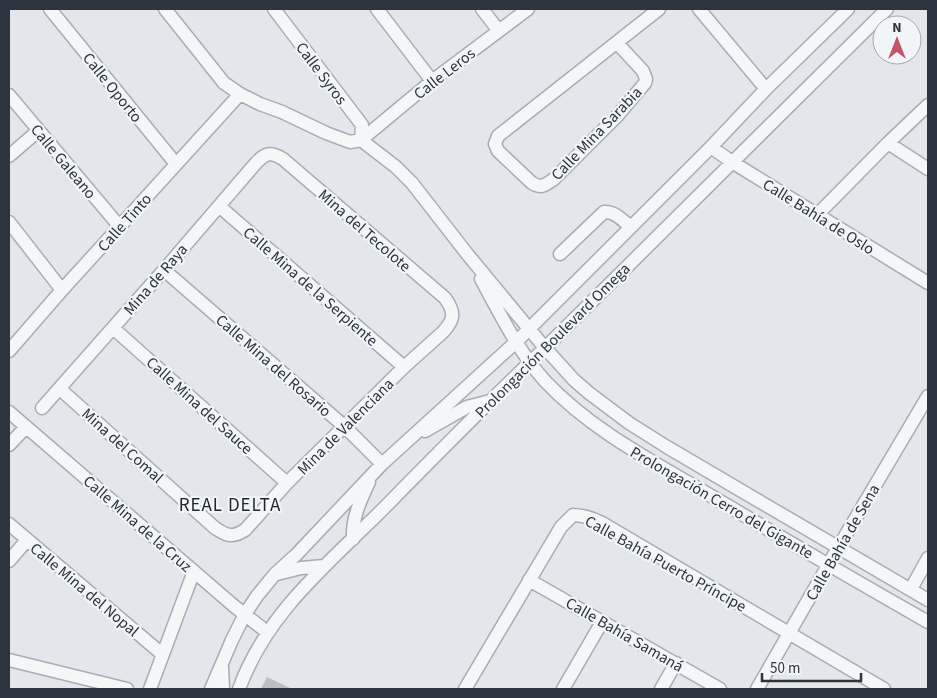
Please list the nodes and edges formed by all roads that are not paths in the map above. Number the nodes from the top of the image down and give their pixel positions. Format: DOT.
graph roads {
  1 [pos="50,9"];
  2 [pos="166,9"];
  3 [pos="274,9"];
  4 [pos="377,9"];
  5 [pos="482,9"];
  6 [pos="528,9"];
  7 [pos="659,9"];
  8 [pos="699,9"];
  9 [pos="848,9"];
  10 [pos="887,9"];
  11 [pos="499,31"];
  12 [pos="617,43"];
  13 [pos="432,81"];
  14 [pos="766,89"];
  15 [pos="240,94"];
  16 [pos="9,95"];
  17 [pos="928,105"];
  18 [pos="38,132"];
  19 [pos="361,140"];
  20 [pos="888,144"];
  21 [pos="712,147"];
  22 [pos="270,154"];
  23 [pos="9,156"];
  24 [pos="732,162"];
  25 [pos="176,164"];
  26 [pos="928,169"];
  27 [pos="219,206"];
  28 [pos="818,214"];
  29 [pos="9,222"];
  30 [pos="120,227"];
  31 [pos="631,227"];
  32 [pos="560,254"];
  33 [pos="468,255"];
  34 [pos="164,270"];
  35 [pos="928,283"];
  36 [pos="62,290"];
  37 [pos="453,313"];
  38 [pos="113,328"];
  39 [pos="529,328"];
  40 [pos="516,342"];
  41 [pos="545,348"];
  42 [pos="9,351"];
  43 [pos="530,362"];
  44 [pos="404,367"];
  45 [pos="60,389"];
  46 [pos="928,396"];
  47 [pos="490,401"];
  48 [pos="42,408"];
  49 [pos="9,412"];
  50 [pos="344,426"];
  51 [pos="26,427"];
  52 [pos="411,438"];
  53 [pos="9,445"];
  54 [pos="382,464"];
  55 [pos="372,475"];
  56 [pos="287,483"];
  57 [pos="9,524"];
  58 [pos="233,536"];
  59 [pos="353,539"];
  60 [pos="27,540"];
  61 [pos="838,548"];
  62 [pos="928,558"];
  63 [pos="9,561"];
  64 [pos="828,564"];
  65 [pos="324,566"];
  66 [pos="194,571"];
  67 [pos="276,574"];
  68 [pos="529,580"];
  69 [pos="911,589"];
  70 [pos="928,600"];
  71 [pos="245,614"];
  72 [pos="602,622"];
  73 [pos="928,622"];
  74 [pos="267,632"];
  75 [pos="788,633"];
  76 [pos="162,654"];
  77 [pos="9,660"];
  78 [pos="222,662"];
  79 [pos="676,663"];
  80 [pos="127,689"];
  81 [pos="150,689"];
  82 [pos="211,689"];
  83 [pos="224,689"];
  84 [pos="239,689"];
  85 [pos="465,689"];
  86 [pos="563,689"];
  87 [pos="661,689"];
  88 [pos="720,689"];
  89 [pos="757,689"];
  90 [pos="884,689"];
  1 -- 25 [label="street, Calle Oporto"];
  2 -- 15 [label="street"];
  3 -- 19 [label="street, Calle Syros"];
  4 -- 13 [label="street"];
  5 -- 11 [label="street"];
  6 -- 11 [label="street, Calle Leros"];
  7 -- 12 [label="street, Calle Mina Sarabia"];
  8 -- 14 [label="street"];
  9 -- 14 [label="street, Prolongación Boulevard Omega"];
  10 -- 24 [label="street, Prolongación Boulevard Omega"];
  11 -- 13 [label="street, Calle Leros"];
  12 -- 12 [label="street, Calle Mina Sarabia"];
  13 -- 19 [label="street, Calle Leros"];
  14 -- 21 [label="street, Prolongación Boulevard Omega"];
  15 -- 19 [label="street"];
  15 -- 25 [label="street, Calle Tinto"];
  16 -- 18 [label="street, Calle Galeano"];
  17 -- 20 [label="street"];
  18 -- 23 [label="street"];
  18 -- 30 [label="street, Calle Galeano"];
  19 -- 33 [label="street"];
  20 -- 26 [label="street"];
  20 -- 28 [label="street"];
  21 -- 24 [label="street, Calle Bahía de Oslo"];
  21 -- 31 [label="street, Prolongación Boulevard Omega"];
  22 -- 27 [label="street, Mina de Raya"];
  22 -- 37 [label="street, Mina del Tecolote"];
  24 -- 28 [label="street, Calle Bahía de Oslo"];
  24 -- 41 [label="street, Prolongación Boulevard Omega"];
  25 -- 30 [label="street, Calle Tinto"];
  27 -- 34 [label="street, Mina de Raya"];
  27 -- 44 [label="street, Calle Mina de la Serpiente"];
  28 -- 35 [label="street, Calle Bahía de Oslo"];
  29 -- 36 [label="street"];
  30 -- 36 [label="street, Calle Tinto"];
  31 -- 32 [label="street"];
  31 -- 39 [label="street, Prolongación Boulevard Omega"];
  33 -- 39 [label="street, Prolongación Cerro del Gigante"];
  33 -- 40 [label="street, Prolongación Cerro del Gigante"];
  34 -- 38 [label="street, Mina de Raya"];
  34 -- 50 [label="street, Calle Mina del Rosario"];
  36 -- 42 [label="street, Calle Tinto"];
  37 -- 44 [label="street, Mina de Valenciana"];
  38 -- 45 [label="street, Mina de Raya"];
  38 -- 56 [label="street, Calle Mina del Sauce"];
  39 -- 40 [label="street, Prolongación Boulevard Omega"];
  39 -- 41 [label="street, Prolongación Cerro del Gigante"];
  40 -- 43 [label="street, Prolongación Cerro del Gigante"];
  40 -- 52 [label="street, Prolongación Boulevard Omega"];
  41 -- 43 [label="street, Prolongación Boulevard Omega"];
  41 -- 61 [label="street, Prolongación Cerro del Gigante"];
  43 -- 47 [label="street, Prolongación Boulevard Omega"];
  43 -- 64 [label="street, Prolongación Cerro del Gigante"];
  44 -- 50 [label="street, Mina de Valenciana"];
  45 -- 48 [label="street, Mina de Raya"];
  45 -- 58 [label="street, Mina del Comal"];
  46 -- 61 [label="street, Calle Bahía de Sena"];
  47 -- 52 [label="street"];
  47 -- 59 [label="street, Prolongación Boulevard Omega"];
  49 -- 51 [label="street, Calle Mina de la Cruz"];
  50 -- 54 [label="street, Calle Mina del Rosario"];
  50 -- 56 [label="street, Mina de Valenciana"];
  51 -- 53 [label="street"];
  51 -- 66 [label="street, Calle Mina de la Cruz"];
  52 -- 54 [label="street, Prolongación Boulevard Omega"];
  54 -- 55 [label="street, Prolongación Boulevard Omega"];
  55 -- 59 [label="street"];
  55 -- 67 [label="street, Prolongación Boulevard Omega"];
  56 -- 58 [label="street, Mina de Valenciana"];
  57 -- 60 [label="street, Calle Mina del Nopal"];
  59 -- 65 [label="street, Prolongación Boulevard Omega"];
  60 -- 63 [label="street"];
  60 -- 76 [label="street, Calle Mina del Nopal"];
  61 -- 64 [label="street, Calle Bahía de Sena"];
  61 -- 69 [label="street, Prolongación Cerro del Gigante"];
  62 -- 69 [label="street"];
  64 -- 73 [label="street, Prolongación Cerro del Gigante"];
  64 -- 75 [label="street, Calle Bahía de Sena"];
  65 -- 67 [label="street"];
  65 -- 74 [label="street, Prolongación Boulevard Omega"];
  66 -- 71 [label="street, Calle Mina de la Cruz"];
  66 -- 76 [label="street"];
  67 -- 71 [label="street, Prolongación Boulevard Omega"];
  68 -- 72 [label="street, Calle Bahía Samaná"];
  68 -- 75 [label="street, Calle Bahía Puerto Príncipe"];
  68 -- 85 [label="street, Calle Bahía Puerto Príncipe"];
  69 -- 70 [label="street, Prolongación Cerro del Gigante"];
  71 -- 74 [label="street, Calle Mina de la Cruz"];
  71 -- 78 [label="street, Prolongación Boulevard Omega"];
  72 -- 79 [label="street, Calle Bahía Samaná"];
  72 -- 86 [label="street"];
  74 -- 84 [label="street, Prolongación Boulevard Omega"];
  75 -- 89 [label="street, Calle Bahía de Sena"];
  75 -- 90 [label="street, Calle Bahía Puerto Príncipe"];
  76 -- 81 [label="street"];
  77 -- 80 [label="street"];
  78 -- 82 [label="street, Prolongación Boulevard Omega"];
  78 -- 83 [label="street"];
  79 -- 87 [label="street"];
  79 -- 88 [label="street, Calle Bahía Samaná"];
}
